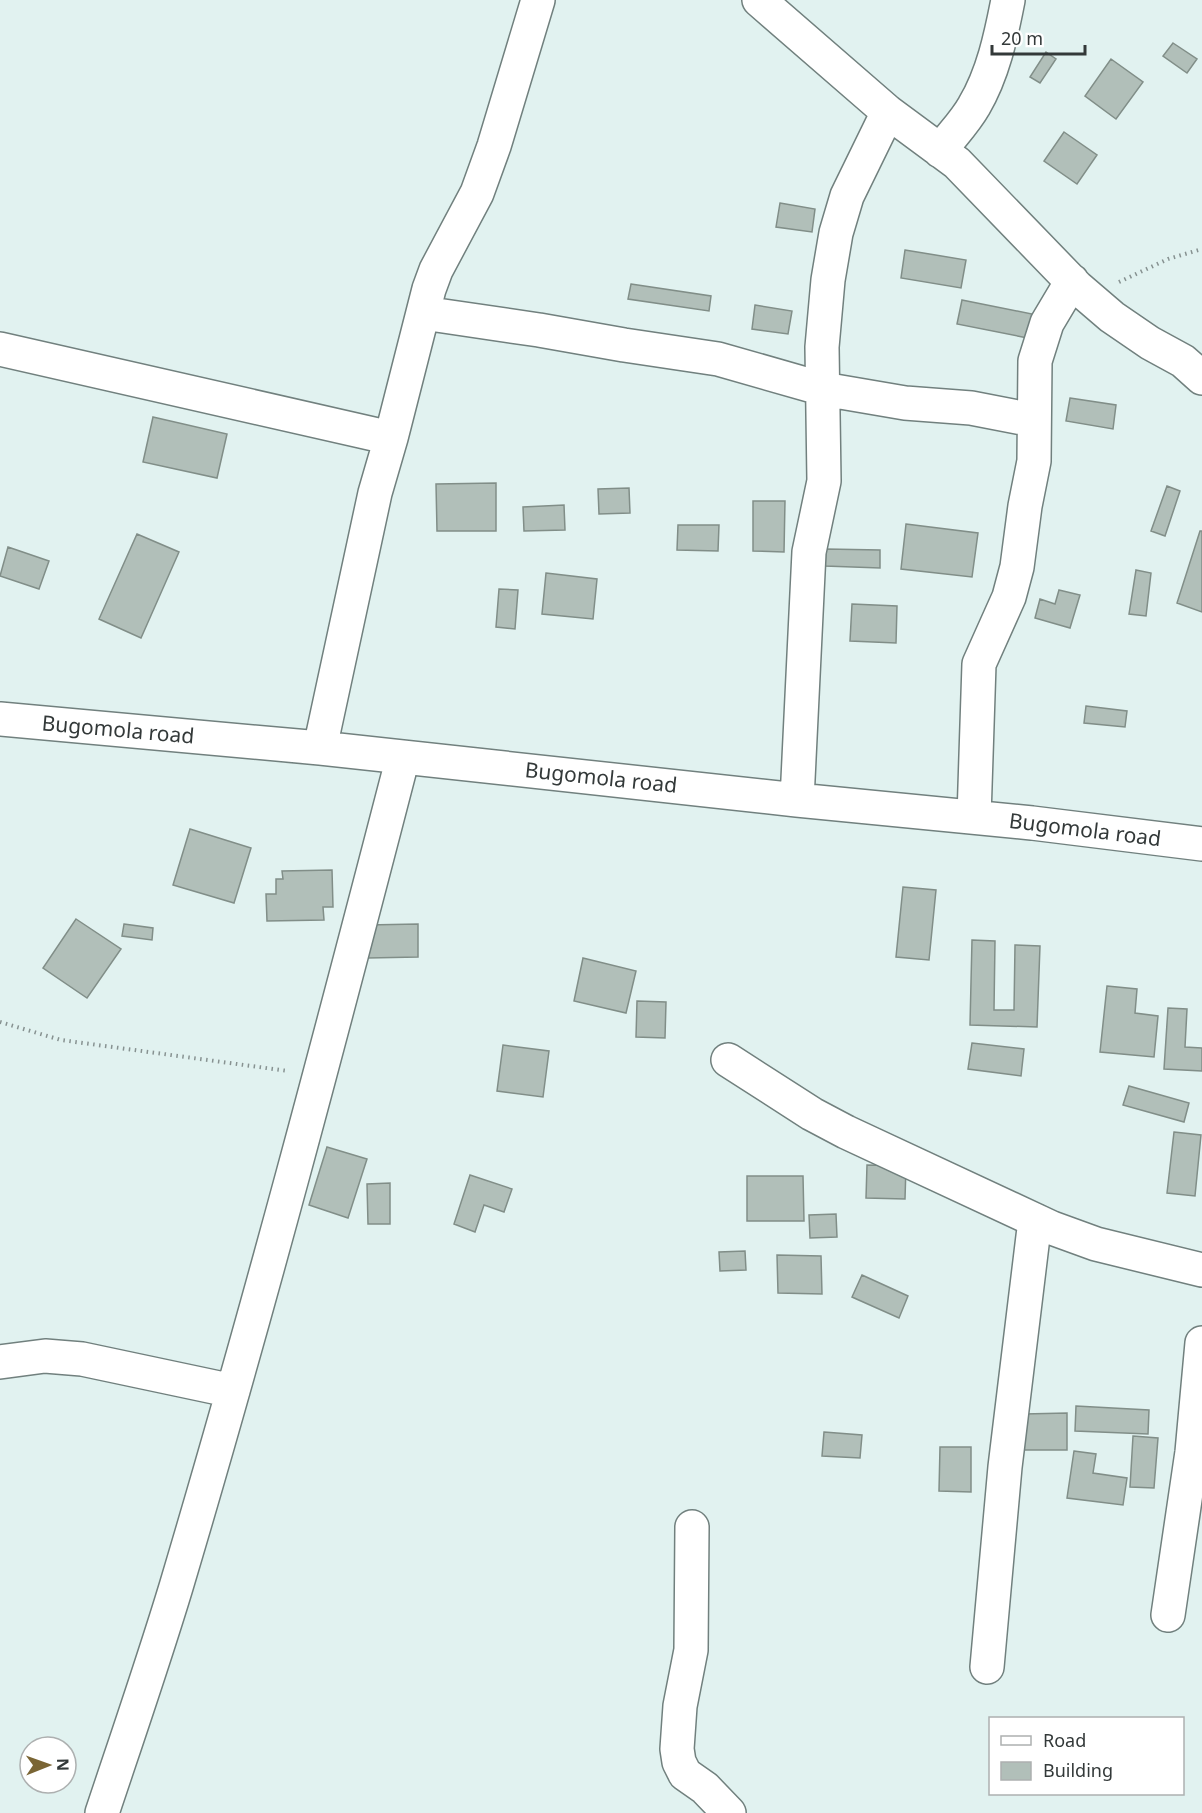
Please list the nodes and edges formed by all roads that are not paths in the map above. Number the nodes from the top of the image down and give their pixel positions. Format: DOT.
graph roads {
  1 [pos="538,0"];
  2 [pos="759,0"];
  3 [pos="1008,0"];
  4 [pos="888,112"];
  5 [pos="940,150"];
  6 [pos="1080,289"];
  7 [pos="423,313"];
  8 [pos="0,350"];
  9 [pos="1202,378"];
  10 [pos="823,389"];
  11 [pos="1034,420"];
  12 [pos="391,438"];
  13 [pos="0,719"];
  14 [pos="320,748"];
  15 [pos="403,757"];
  16 [pos="797,800"];
  17 [pos="974,817"];
  18 [pos="1202,844"];
  19 [pos="728,1060"];
  20 [pos="1035,1220"];
  21 [pos="1202,1269"];
  22 [pos="1202,1343"];
  23 [pos="0,1362"];
  24 [pos="233,1390"];
  25 [pos="692,1527"];
  26 [pos="1168,1615"];
  27 [pos="987,1666"];
  28 [pos="102,1813"];
  29 [pos="729,1813"];
  1 -- 7 [label="street"];
  2 -- 4 [label="street"];
  3 -- 5 [label="street"];
  4 -- 5 [label="street"];
  4 -- 10 [label="street"];
  5 -- 6 [label="street"];
  6 -- 9 [label="street"];
  6 -- 11 [label="street"];
  7 -- 10 [label="street"];
  7 -- 12 [label="street"];
  8 -- 12 [label="street"];
  10 -- 11 [label="street"];
  10 -- 16 [label="street"];
  11 -- 17 [label="street"];
  12 -- 14 [label="street"];
  13 -- 14 [label="street, Bugomola road"];
  14 -- 15 [label="street, Bugomola road"];
  15 -- 16 [label="street, Bugomola road"];
  15 -- 24 [label="street"];
  16 -- 17 [label="street, Bugomola road"];
  17 -- 18 [label="street, Bugomola road"];
  19 -- 20 [label="street"];
  20 -- 21 [label="street"];
  20 -- 27 [label="street"];
  22 -- 26 [label="street"];
  23 -- 24 [label="street"];
  24 -- 28 [label="street"];
  25 -- 29 [label="street"];
}
